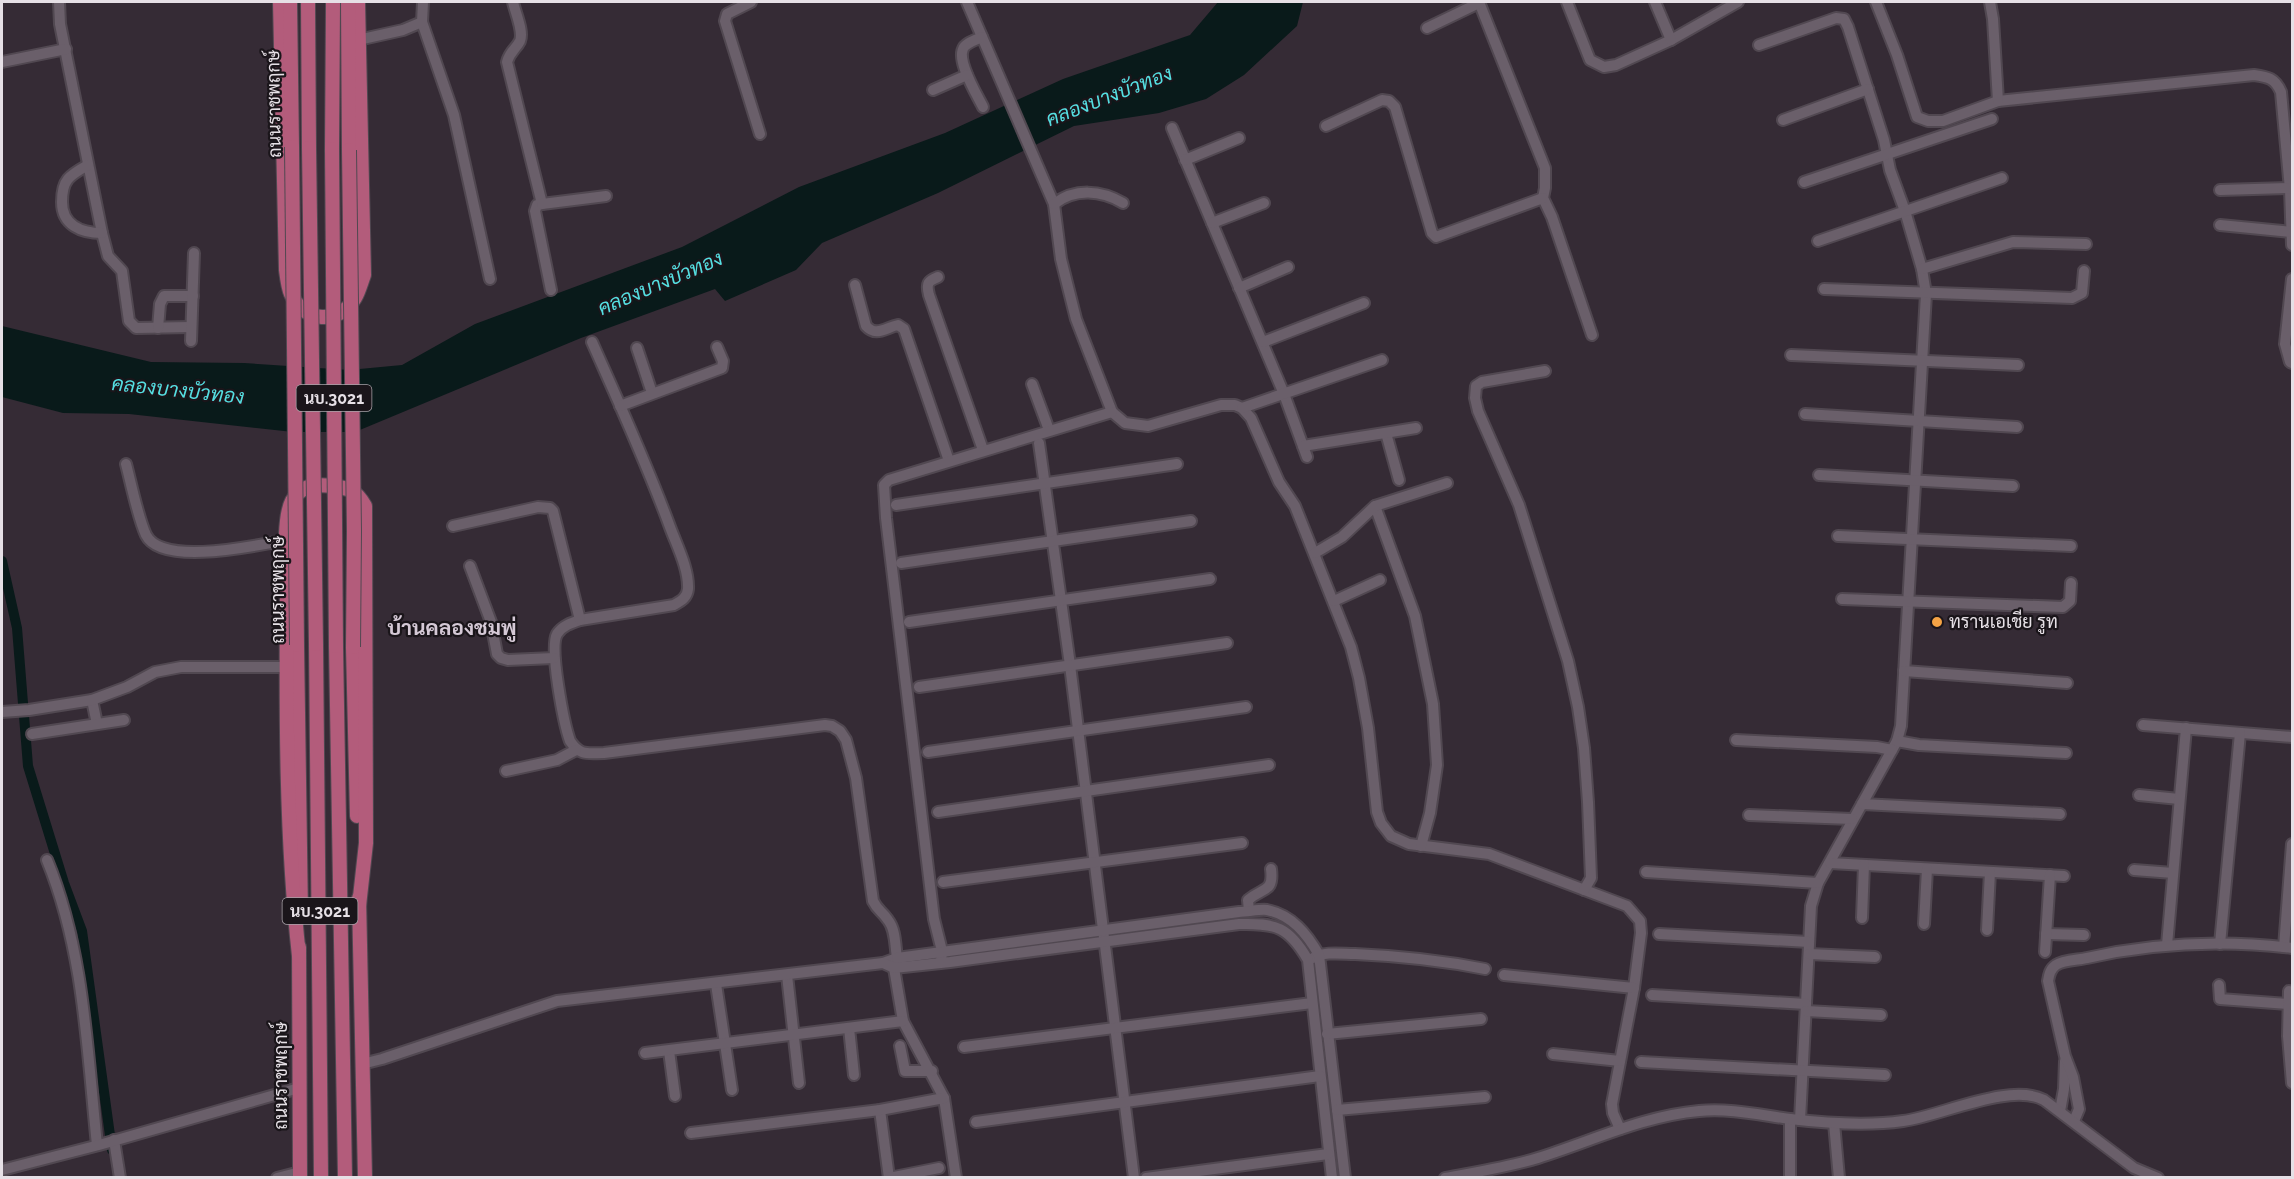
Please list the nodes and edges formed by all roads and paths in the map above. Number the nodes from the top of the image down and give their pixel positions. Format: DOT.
graph roads {
  1 [pos="58,2"];
  2 [pos="280,2"];
  3 [pos="290,2"];
  4 [pos="308,2"];
  5 [pos="333,2"];
  6 [pos="348,2"];
  7 [pos="358,2"];
  8 [pos="423,2"];
  9 [pos="513,2"];
  10 [pos="751,2"];
  11 [pos="967,2"];
  12 [pos="1479,2"];
  13 [pos="1567,2"];
  14 [pos="1655,2"];
  15 [pos="1876,2"];
  16 [pos="1990,2"];
  17 [pos="1734,3"];
  18 [pos="726,8"];
  19 [pos="422,22"];
  20 [pos="1427,28"];
  21 [pos="982,37"];
  22 [pos="358,39"];
  23 [pos="1671,40"];
  24 [pos="1759,45"];
  25 [pos="66,49"];
  26 [pos="2,62"];
  27 [pos="967,75"];
  28 [pos="1868,89"];
  29 [pos="933,90"];
  30 [pos="1998,101"];
  31 [pos="983,107"];
  32 [pos="1992,119"];
  33 [pos="1783,120"];
  34 [pos="1326,126"];
  35 [pos="1172,128"];
  36 [pos="760,134"];
  37 [pos="1239,138"];
  38 [pos="1887,154"];
  39 [pos="1185,160"];
  40 [pos="88,165"];
  41 [pos="2002,178"];
  42 [pos="1804,182"];
  43 [pos="2291,188"];
  44 [pos="2220,190"];
  45 [pos="606,196"];
  46 [pos="1543,198"];
  47 [pos="1123,202"];
  48 [pos="1264,203"];
  49 [pos="542,204"];
  50 [pos="1054,204"];
  51 [pos="1905,211"];
  52 [pos="1212,223"];
  53 [pos="2220,225"];
  54 [pos="2292,232"];
  55 [pos="102,233"];
  56 [pos="1818,241"];
  57 [pos="2086,244"];
  58 [pos="2292,245"];
  59 [pos="194,253"];
  60 [pos="1288,267"];
  61 [pos="1922,268"];
  62 [pos="2084,271"];
  63 [pos="938,277"];
  64 [pos="490,279"];
  65 [pos="2292,279"];
  66 [pos="855,285"];
  67 [pos="1239,288"];
  68 [pos="1824,289"];
  69 [pos="550,290"];
  70 [pos="1926,294"];
  71 [pos="193,296"];
  72 [pos="1364,303"];
  73 [pos="191,327"];
  74 [pos="158,328"];
  75 [pos="1592,335"];
  76 [pos="191,341"];
  77 [pos="592,342"];
  78 [pos="1263,342"];
  79 [pos="717,347"];
  80 [pos="638,348"];
  81 [pos="1791,355"];
  82 [pos="1382,360"];
  83 [pos="1923,361"];
  84 [pos="2292,363"];
  85 [pos="2018,365"];
  86 [pos="1545,371"];
  87 [pos="1032,384"];
  88 [pos="652,393"];
  89 [pos="1284,394"];
  90 [pos="620,406"];
  91 [pos="1242,408"];
  92 [pos="1112,412"];
  93 [pos="1805,414"];
  94 [pos="1919,421"];
  95 [pos="2017,427"];
  96 [pos="1416,428"];
  97 [pos="1049,430"];
  98 [pos="1386,433"];
  99 [pos="1040,443"];
  100 [pos="983,450"];
  101 [pos="949,461"];
  102 [pos="126,464"];
  103 [pos="1177,464"];
  104 [pos="1819,475"];
  105 [pos="1399,480"];
  106 [pos="1916,480"];
  107 [pos="1046,483"];
  108 [pos="1447,483"];
  109 [pos="2013,486"];
  110 [pos="896,505"];
  111 [pos="1375,506"];
  112 [pos="1191,522"];
  113 [pos="453,526"];
  114 [pos="1838,536"];
  115 [pos="1912,539"];
  116 [pos="287,540"];
  117 [pos="1052,541"];
  118 [pos="2071,546"];
  119 [pos="1315,553"];
  120 [pos="902,563"];
  121 [pos="470,566"];
  122 [pos="1210,579"];
  123 [pos="1380,580"];
  124 [pos="2071,583"];
  125 [pos="1842,599"];
  126 [pos="1061,600"];
  127 [pos="1334,601"];
  128 [pos="1909,602"];
  129 [pos="580,620"];
  130 [pos="909,622"];
  131 [pos="1227,643"];
  132 [pos="554,658"];
  133 [pos="1070,665"];
  134 [pos="286,667"];
  135 [pos="1904,671"];
  136 [pos="2067,683"];
  137 [pos="919,687"];
  138 [pos="92,700"];
  139 [pos="1246,707"];
  140 [pos="5,712"];
  141 [pos="124,720"];
  142 [pos="97,724"];
  143 [pos="2143,724"];
  144 [pos="2186,728"];
  145 [pos="1078,731"];
  146 [pos="2241,733"];
  147 [pos="32,734"];
  148 [pos="2292,737"];
  149 [pos="1736,740"];
  150 [pos="1895,746"];
  151 [pos="576,750"];
  152 [pos="928,752"];
  153 [pos="2066,753"];
  154 [pos="1269,765"];
  155 [pos="506,771"];
  156 [pos="1085,791"];
  157 [pos="2139,795"];
  158 [pos="2179,799"];
  159 [pos="1862,804"];
  160 [pos="938,812"];
  161 [pos="2060,813"];
  162 [pos="1749,815"];
  163 [pos="1852,819"];
  164 [pos="1242,843"];
  165 [pos="2292,844"];
  166 [pos="1421,846"];
  167 [pos="47,860"];
  168 [pos="1094,862"];
  169 [pos="1830,863"];
  170 [pos="1864,865"];
  171 [pos="1927,868"];
  172 [pos="1271,869"];
  173 [pos="2134,870"];
  174 [pos="1646,872"];
  175 [pos="1990,872"];
  176 [pos="2173,873"];
  177 [pos="2050,875"];
  178 [pos="2064,876"];
  179 [pos="943,882"];
  180 [pos="1818,883"];
  181 [pos="1584,890"];
  182 [pos="359,906"];
  183 [pos="1249,911"];
  184 [pos="1862,918"];
  185 [pos="1924,924"];
  186 [pos="1103,930"];
  187 [pos="1987,930"];
  188 [pos="1659,934"];
  189 [pos="2046,934"];
  190 [pos="2084,935"];
  191 [pos="1105,942"];
  192 [pos="1809,942"];
  193 [pos="2220,944"];
  194 [pos="2167,945"];
  195 [pos="2288,948"];
  196 [pos="2045,952"];
  197 [pos="1809,954"];
  198 [pos="1319,955"];
  199 [pos="299,956"];
  200 [pos="941,956"];
  201 [pos="1875,957"];
  202 [pos="1308,960"];
  203 [pos="897,964"];
  204 [pos="1485,969"];
  205 [pos="787,975"];
  206 [pos="1504,975"];
  207 [pos="716,984"];
  208 [pos="2219,985"];
  209 [pos="1634,988"];
  210 [pos="2289,991"];
  211 [pos="1652,995"];
  212 [pos="1312,1003"];
  213 [pos="2288,1004"];
  214 [pos="1806,1007"];
  215 [pos="1881,1015"];
  216 [pos="1481,1019"];
  217 [pos="903,1021"];
  218 [pos="1115,1027"];
  219 [pos="849,1028"];
  220 [pos="1327,1034"];
  221 [pos="794,1035"];
  222 [pos="725,1044"];
  223 [pos="900,1046"];
  224 [pos="964,1047"];
  225 [pos="669,1051"];
  226 [pos="645,1053"];
  227 [pos="1553,1054"];
  228 [pos="2065,1056"];
  229 [pos="1620,1061"];
  230 [pos="1641,1062"];
  231 [pos="2291,1063"];
  232 [pos="362,1064"];
  233 [pos="932,1071"];
  234 [pos="1803,1071"];
  235 [pos="854,1075"];
  236 [pos="1885,1075"];
  237 [pos="1320,1076"];
  238 [pos="799,1083"];
  239 [pos="2292,1083"];
  240 [pos="299,1088"];
  241 [pos="732,1090"];
  242 [pos="675,1096"];
  243 [pos="1485,1097"];
  244 [pos="944,1098"];
  245 [pos="1123,1102"];
  246 [pos="880,1110"];
  247 [pos="1337,1110"];
  248 [pos="2060,1111"];
  249 [pos="1795,1119"];
  250 [pos="2074,1121"];
  251 [pos="975,1122"];
  252 [pos="1834,1123"];
  253 [pos="1620,1129"];
  254 [pos="691,1133"];
  255 [pos="114,1140"];
  256 [pos="98,1145"];
  257 [pos="1328,1154"];
  258 [pos="939,1168"];
  259 [pos="2,1170"];
  260 [pos="300,1175"];
  261 [pos="120,1178"];
  262 [pos="277,1178"];
  263 [pos="321,1178"];
  264 [pos="345,1178"];
  265 [pos="365,1178"];
  266 [pos="889,1178"];
  267 [pos="956,1178"];
  268 [pos="1134,1178"];
  269 [pos="1146,1178"];
  270 [pos="1332,1178"];
  271 [pos="1345,1178"];
  272 [pos="1445,1178"];
  273 [pos="1791,1178"];
  274 [pos="1839,1178"];
  275 [pos="2158,1178"];
  1 -- 25 [label="street"];
  2 -- 22 [label="main road"];
  3 -- 199 [label="main road, ถนนราชพฤกษ์ / นบ.3021, bridge"];
  4 -- 263 [label="main road, ถนนราชพฤกษ์ / นบ.3021, bridge"];
  5 -- 264 [label="main road, นบ.3021, bridge"];
  6 -- 182 [label="main road, นบ.3021, bridge"];
  7 -- 22 [label="main road"];
  8 -- 19 [label="street"];
  9 -- 49 [label="street"];
  10 -- 18 [label="street"];
  11 -- 21 [label="street"];
  12 -- 20 [label="street"];
  12 -- 46 [label="street"];
  13 -- 23 [label="street"];
  14 -- 23 [label="street"];
  15 -- 30 [label="street"];
  16 -- 30 [label="street"];
  17 -- 23 [label="street"];
  18 -- 36 [label="street"];
  19 -- 22 [label="street"];
  19 -- 64 [label="street"];
  21 -- 27 [label="street"];
  21 -- 50 [label="street"];
  24 -- 28 [label="street"];
  25 -- 26 [label="street"];
  25 -- 40 [label="street"];
  27 -- 29 [label="street"];
  27 -- 31 [label="street"];
  28 -- 33 [label="street"];
  28 -- 38 [label="street"];
  30 -- 43 [label="street"];
  32 -- 38 [label="street"];
  34 -- 46 [label="street"];
  35 -- 39 [label="street"];
  37 -- 39 [label="street"];
  38 -- 42 [label="street"];
  38 -- 51 [label="street"];
  39 -- 52 [label="street"];
  40 -- 55 [label="street"];
  40 -- 55 [label="street"];
  41 -- 51 [label="street"];
  43 -- 44 [label="street"];
  43 -- 54 [label="street"];
  45 -- 49 [label="street"];
  46 -- 75 [label="street"];
  47 -- 50 [label="street"];
  48 -- 52 [label="street"];
  49 -- 69 [label="street"];
  50 -- 92 [label="street"];
  51 -- 56 [label="street"];
  51 -- 61 [label="street"];
  52 -- 67 [label="street"];
  53 -- 54 [label="street"];
  54 -- 58 [label="street"];
  55 -- 74 [label="street"];
  57 -- 61 [label="street"];
  59 -- 71 [label="street"];
  60 -- 67 [label="street"];
  61 -- 70 [label="street"];
  62 -- 70 [label="street"];
  63 -- 100 [label="street"];
  65 -- 84 [label="street"];
  66 -- 101 [label="street"];
  67 -- 78 [label="street"];
  68 -- 70 [label="street"];
  70 -- 83 [label="street"];
  71 -- 73 [label="street"];
  71 -- 74 [label="street"];
  72 -- 78 [label="street"];
  73 -- 74 [label="street"];
  73 -- 76 [label="street"];
  77 -- 90 [label="street"];
  78 -- 89 [label="street"];
  79 -- 88 [label="street"];
  80 -- 88 [label="street"];
  81 -- 83 [label="street"];
  82 -- 89 [label="street"];
  83 -- 85 [label="street"];
  83 -- 94 [label="street"];
  86 -- 181 [label="street"];
  87 -- 97 [label="street"];
  88 -- 90 [label="street"];
  89 -- 91 [label="street"];
  89 -- 98 [label="street"];
  90 -- 129 [label="street"];
  91 -- 92 [label="street"];
  91 -- 119 [label="street"];
  92 -- 97 [label="street"];
  93 -- 94 [label="street"];
  94 -- 95 [label="street"];
  94 -- 106 [label="street"];
  96 -- 98 [label="street"];
  97 -- 100 [label="street"];
  98 -- 105 [label="street"];
  99 -- 107 [label="street"];
  100 -- 101 [label="street"];
  101 -- 200 [label="street"];
  102 -- 116 [label="street"];
  103 -- 107 [label="street"];
  104 -- 106 [label="street"];
  106 -- 109 [label="street"];
  106 -- 115 [label="street"];
  107 -- 110 [label="street"];
  107 -- 117 [label="street"];
  108 -- 111 [label="street"];
  111 -- 119 [label="street"];
  111 -- 166 [label="street"];
  112 -- 117 [label="street"];
  113 -- 129 [label="street"];
  114 -- 115 [label="street"];
  115 -- 118 [label="street"];
  115 -- 128 [label="street"];
  116 -- 134 [label="main road"];
  116 -- 182 [label="main road"];
  117 -- 120 [label="street"];
  117 -- 126 [label="street"];
  119 -- 127 [label="street"];
  121 -- 132 [label="street"];
  122 -- 126 [label="street"];
  123 -- 127 [label="street"];
  124 -- 128 [label="street"];
  125 -- 128 [label="street"];
  126 -- 130 [label="street"];
  126 -- 133 [label="street"];
  127 -- 166 [label="street"];
  128 -- 135 [label="street"];
  129 -- 132 [label="street"];
  131 -- 133 [label="street"];
  132 -- 151 [label="street"];
  133 -- 137 [label="street"];
  133 -- 145 [label="street"];
  134 -- 138 [label="street"];
  134 -- 199 [label="main road"];
  135 -- 136 [label="street"];
  135 -- 150 [label="street"];
  138 -- 140 [label="street"];
  138 -- 142 [label="street"];
  139 -- 145 [label="street"];
  141 -- 142 [label="street"];
  142 -- 147 [label="street"];
  143 -- 144 [label="street"];
  144 -- 146 [label="street"];
  144 -- 158 [label="street"];
  145 -- 152 [label="street"];
  145 -- 156 [label="street"];
  146 -- 148 [label="street"];
  146 -- 193 [label="street"];
  149 -- 150 [label="street"];
  150 -- 153 [label="street"];
  150 -- 159 [label="street"];
  151 -- 155 [label="street"];
  151 -- 203 [label="street"];
  154 -- 156 [label="street"];
  156 -- 160 [label="street"];
  156 -- 168 [label="street"];
  157 -- 158 [label="street"];
  158 -- 176 [label="street"];
  159 -- 161 [label="street"];
  159 -- 163 [label="street"];
  162 -- 163 [label="street"];
  163 -- 169 [label="street"];
  164 -- 168 [label="street"];
  165 -- 195 [label="street"];
  166 -- 181 [label="street"];
  167 -- 256 [label="street"];
  168 -- 179 [label="street"];
  168 -- 186 [label="street"];
  169 -- 170 [label="street"];
  169 -- 180 [label="street"];
  170 -- 171 [label="street"];
  170 -- 184 [label="street"];
  171 -- 175 [label="street"];
  171 -- 185 [label="street"];
  172 -- 183 [label="street"];
  173 -- 176 [label="street"];
  174 -- 180 [label="street"];
  175 -- 177 [label="street"];
  175 -- 187 [label="street"];
  176 -- 194 [label="street"];
  177 -- 178 [label="street"];
  177 -- 189 [label="street"];
  180 -- 192 [label="street"];
  181 -- 209 [label="street"];
  182 -- 232 [label="main road, นบ.3021"];
  183 -- 186 [label="street"];
  183 -- 198 [label="street"];
  186 -- 191 [label="street"];
  186 -- 200 [label="street"];
  188 -- 192 [label="street"];
  189 -- 190 [label="street"];
  189 -- 196 [label="street"];
  191 -- 200 [label="street"];
  191 -- 202 [label="street"];
  191 -- 218 [label="street"];
  192 -- 197 [label="street"];
  193 -- 194 [label="street"];
  193 -- 195 [label="street"];
  194 -- 228 [label="street"];
  197 -- 201 [label="street"];
  197 -- 214 [label="street"];
  198 -- 202 [label="street"];
  198 -- 204 [label="street"];
  198 -- 220 [label="street"];
  199 -- 240 [label="main road, ถนนราชพฤกษ์ / นบ.3021"];
  200 -- 203 [label="street"];
  202 -- 212 [label="street"];
  203 -- 205 [label="street"];
  203 -- 217 [label="street"];
  205 -- 207 [label="street"];
  205 -- 221 [label="street"];
  206 -- 209 [label="street"];
  207 -- 222 [label="street"];
  207 -- 232 [label="street"];
  208 -- 213 [label="street"];
  209 -- 229 [label="street"];
  210 -- 213 [label="street"];
  211 -- 214 [label="street"];
  212 -- 218 [label="street"];
  212 -- 237 [label="street"];
  213 -- 231 [label="street"];
  214 -- 215 [label="street"];
  214 -- 234 [label="street"];
  216 -- 220 [label="street"];
  217 -- 219 [label="street"];
  217 -- 233 [label="street"];
  218 -- 224 [label="street"];
  218 -- 245 [label="street"];
  219 -- 221 [label="street"];
  219 -- 235 [label="street"];
  220 -- 247 [label="street"];
  221 -- 222 [label="street"];
  221 -- 238 [label="street"];
  222 -- 225 [label="street"];
  222 -- 241 [label="street"];
  223 -- 233 [label="street"];
  225 -- 226 [label="street"];
  225 -- 242 [label="street"];
  227 -- 229 [label="street"];
  228 -- 248 [label="street"];
  228 -- 250 [label="street"];
  229 -- 253 [label="street"];
  230 -- 234 [label="street"];
  231 -- 239 [label="street"];
  232 -- 265 [label="main road, นบ.3021"];
  233 -- 244 [label="street"];
  234 -- 236 [label="street"];
  234 -- 249 [label="street"];
  237 -- 245 [label="street"];
  237 -- 257 [label="street"];
  240 -- 255 [label="street"];
  240 -- 260 [label="main road, ถนนราชพฤกษ์ / นบ.3021"];
  243 -- 247 [label="street"];
  244 -- 246 [label="street"];
  244 -- 267 [label="street"];
  245 -- 251 [label="street"];
  245 -- 268 [label="street"];
  246 -- 254 [label="street"];
  246 -- 266 [label="street"];
  247 -- 271 [label="street"];
  248 -- 250 [label="street"];
  248 -- 252 [label="street"];
  249 -- 252 [label="street"];
  249 -- 253 [label="street"];
  249 -- 273 [label="street"];
  250 -- 275 [label="street"];
  252 -- 274 [label="street"];
  253 -- 272 [label="street"];
  255 -- 256 [label="street"];
  255 -- 261 [label="street"];
  256 -- 259 [label="street"];
  257 -- 269 [label="street"];
  257 -- 270 [label="street"];
  258 -- 266 [label="street"];
  260 -- 262 [label="street"];
}
